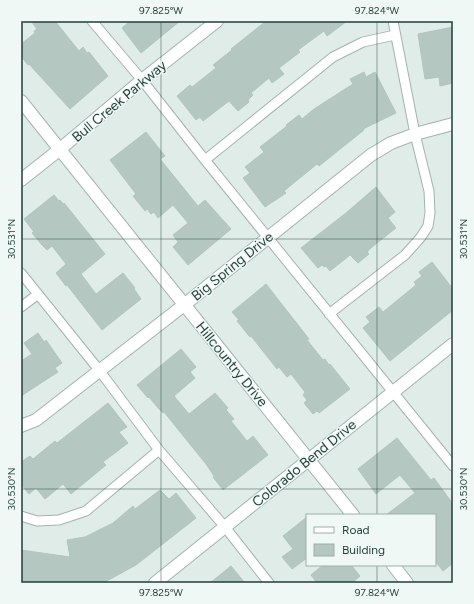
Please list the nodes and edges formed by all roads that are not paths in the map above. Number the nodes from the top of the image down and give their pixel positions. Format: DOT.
graph roads {
  1 [pos="92,21"];
  2 [pos="217,21"];
  3 [pos="393,21"];
  4 [pos="395,35"];
  5 [pos="142,80"];
  6 [pos="21,101"];
  7 [pos="453,124"];
  8 [pos="415,134"];
  9 [pos="59,150"];
  10 [pos="205,160"];
  11 [pos="21,180"];
  12 [pos="268,237"];
  13 [pos="21,273"];
  14 [pos="38,295"];
  15 [pos="184,305"];
  16 [pos="21,307"];
  17 [pos="329,314"];
  18 [pos="453,344"];
  19 [pos="99,370"];
  20 [pos="393,391"];
  21 [pos="21,426"];
  22 [pos="158,450"];
  23 [pos="309,460"];
  24 [pos="453,466"];
  25 [pos="351,514"];
  26 [pos="21,516"];
  27 [pos="225,527"];
  28 [pos="394,566"];
  29 [pos="155,583"];
  30 [pos="269,583"];
  31 [pos="407,583"];
  1 -- 5 [label="lane"];
  2 -- 5 [label="street, Bull Creek Parkway"];
  3 -- 4 [label="lane"];
  4 -- 8 [label="lane"];
  4 -- 10 [label="lane"];
  5 -- 9 [label="street, Bull Creek Parkway"];
  5 -- 10 [label="lane"];
  6 -- 9 [label="street, Hillcountry Drive"];
  7 -- 8 [label="street, Big Spring Drive"];
  8 -- 12 [label="street, Big Spring Drive"];
  8 -- 17 [label="lane"];
  9 -- 11 [label="street, Bull Creek Parkway"];
  9 -- 15 [label="street, Hillcountry Drive"];
  10 -- 12 [label="lane"];
  12 -- 15 [label="street, Big Spring Drive"];
  12 -- 17 [label="lane"];
  13 -- 14 [label="lane"];
  14 -- 16 [label="lane"];
  14 -- 19 [label="lane"];
  15 -- 19 [label="street, Big Spring Drive"];
  15 -- 23 [label="street, Hillcountry Drive"];
  17 -- 20 [label="lane"];
  18 -- 20 [label="street, Colorado Bend Drive"];
  19 -- 21 [label="street, Big Spring Drive"];
  19 -- 22 [label="lane"];
  20 -- 23 [label="street, Colorado Bend Drive"];
  20 -- 24 [label="lane"];
  22 -- 26 [label="lane"];
  22 -- 27 [label="lane"];
  23 -- 25 [label="street, Hillcountry Drive"];
  23 -- 27 [label="street, Colorado Bend Drive"];
  27 -- 29 [label="street, Colorado Bend Drive"];
  27 -- 30 [label="lane"];
  28 -- 31 [label="street"];
}
